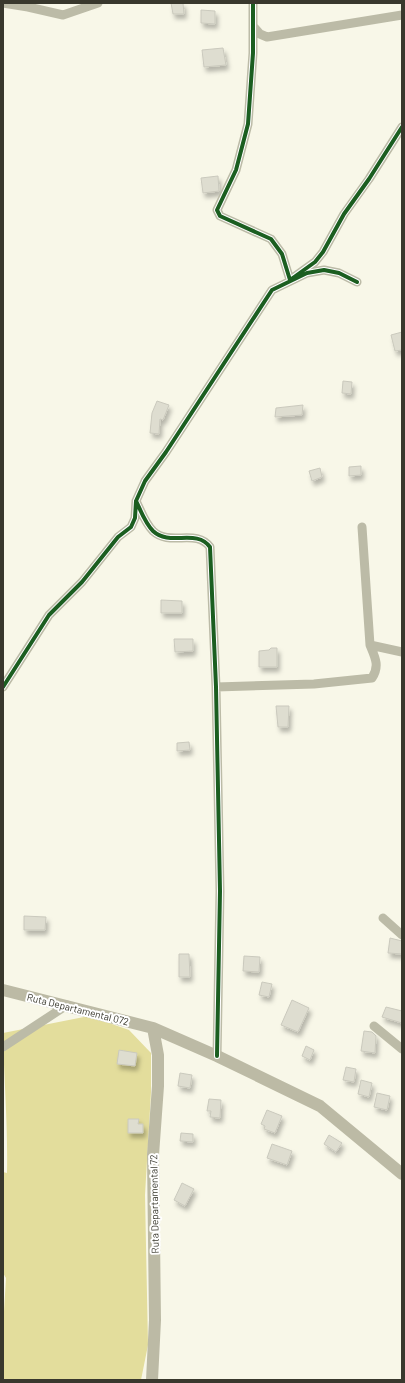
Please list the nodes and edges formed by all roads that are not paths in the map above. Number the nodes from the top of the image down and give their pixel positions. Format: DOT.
graph roads {
  1 [pos="3,3"];
  2 [pos="98,3"];
  3 [pos="252,3"];
  4 [pos="402,15"];
  5 [pos="253,26"];
  6 [pos="402,127"];
  7 [pos="290,280"];
  8 [pos="357,282"];
  9 [pos="136,501"];
  10 [pos="362,527"];
  11 [pos="370,644"];
  12 [pos="402,652"];
  13 [pos="3,687"];
  14 [pos="216,687"];
  15 [pos="383,918"];
  16 [pos="402,935"];
  17 [pos="3,990"];
  18 [pos="67,1005"];
  19 [pos="374,1026"];
  20 [pos="153,1028"];
  21 [pos="3,1047"];
  22 [pos="402,1048"];
  23 [pos="217,1056"];
  24 [pos="402,1174"];
  25 [pos="152,1380"];
  1 -- 2 [label="street"];
  3 -- 5 [label="street"];
  4 -- 5 [label="street"];
  5 -- 7 [label="street"];
  6 -- 7 [label="street"];
  7 -- 8 [label="street"];
  7 -- 9 [label="street"];
  9 -- 13 [label="street"];
  9 -- 14 [label="street"];
  10 -- 11 [label="street"];
  11 -- 12 [label="street"];
  11 -- 14 [label="street"];
  14 -- 23 [label="street"];
  15 -- 16 [label="street"];
  17 -- 18 [label="main road, Ruta Departamental 072"];
  18 -- 20 [label="main road, Ruta Departamental 072"];
  18 -- 21 [label="street"];
  19 -- 22 [label="street"];
  20 -- 23 [label="main road, Ruta Departamental 072"];
  20 -- 25 [label="main road, Ruta Departamental 72"];
  23 -- 24 [label="main road, Ruta Departamental 072"];
}
